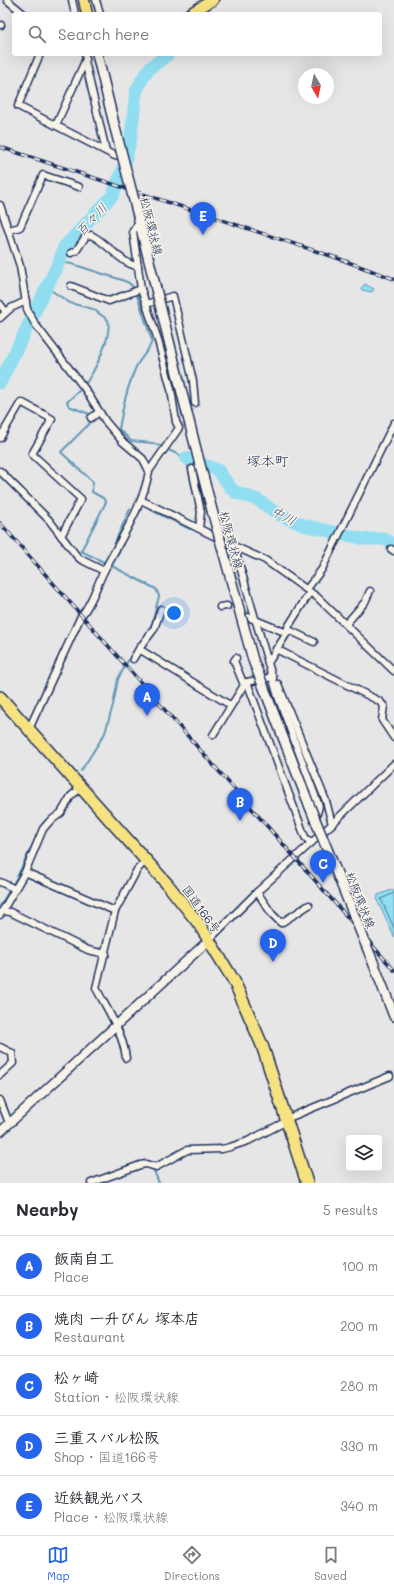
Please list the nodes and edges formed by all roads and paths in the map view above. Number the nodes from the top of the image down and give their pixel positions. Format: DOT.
graph roads {
  1 [pos="7,0"];
  2 [pos="72,0"];
  3 [pos="84,0"];
  4 [pos="96,0"];
  5 [pos="212,1"];
  6 [pos="22,12"];
  7 [pos="75,12"];
  8 [pos="87,12"];
  9 [pos="99,12"];
  10 [pos="194,12"];
  11 [pos="39,56"];
  12 [pos="85,56"];
  13 [pos="97,56"];
  14 [pos="85,61"];
  15 [pos="56,125"];
  16 [pos="106,151"];
  17 [pos="115,156"];
  18 [pos="79,187"];
  19 [pos="0,205"];
  20 [pos="139,222"];
  21 [pos="9,230"];
  22 [pos="71,253"];
  23 [pos="138,266"];
  24 [pos="71,286"];
  25 [pos="140,289"];
  26 [pos="26,301"];
  27 [pos="0,304"];
  28 [pos="146,304"];
  29 [pos="6,312"];
  30 [pos="0,318"];
  31 [pos="195,404"];
  32 [pos="394,423"];
  33 [pos="0,438"];
  34 [pos="192,469"];
  35 [pos="0,471"];
  36 [pos="149,471"];
  37 [pos="141,500"];
  38 [pos="199,528"];
  39 [pos="61,536"];
  40 [pos="234,546"];
  41 [pos="106,566"];
  42 [pos="309,591"];
  43 [pos="370,591"];
  44 [pos="161,609"];
  45 [pos="248,617"];
  46 [pos="255,620"];
  47 [pos="346,624"];
  48 [pos="288,631"];
  49 [pos="314,642"];
  50 [pos="276,649"];
  51 [pos="139,650"];
  52 [pos="236,658"];
  53 [pos="133,659"];
  54 [pos="268,662"];
  55 [pos="394,671"];
  56 [pos="272,677"];
  57 [pos="245,684"];
  58 [pos="0,697"];
  59 [pos="230,705"];
  60 [pos="29,729"];
  61 [pos="213,735"];
  62 [pos="394,738"];
  63 [pos="394,764"];
  64 [pos="82,787"];
  65 [pos="315,821"];
  66 [pos="332,824"];
  67 [pos="311,843"];
  68 [pos="146,860"];
  69 [pos="25,872"];
  70 [pos="0,882"];
  71 [pos="12,887"];
  72 [pos="257,892"];
  73 [pos="310,905"];
  74 [pos="115,910"];
  75 [pos="1,913"];
  76 [pos="209,940"];
  77 [pos="106,954"];
  78 [pos="394,1016"];
  79 [pos="116,1024"];
  80 [pos="0,1047"];
  81 [pos="126,1058"];
  82 [pos="0,1075"];
  83 [pos="390,1076"];
  84 [pos="0,1100"];
  85 [pos="286,1120"];
  86 [pos="9,1123"];
  87 [pos="0,1132"];
  88 [pos="91,1183"];
  89 [pos="307,1183"];
  1 -- 6 [label="street"];
  2 -- 7 [label="street"];
  3 -- 8 [label="main road"];
  4 -- 9 [label="street"];
  5 -- 10 [label="main road"];
  11 -- 15 [label="street"];
  12 -- 14 [label="street"];
  13 -- 20 [label="main road, 松阪環状線, bridge"];
  14 -- 15 [label="street"];
  14 -- 16 [label="street"];
  15 -- 16 [label="street"];
  16 -- 17 [label="street"];
  18 -- 21 [label="street"];
  19 -- 21 [label="street"];
  20 -- 23 [label="street"];
  20 -- 65 [label="main road, 松阪環状線, bridge"];
  21 -- 26 [label="street"];
  22 -- 23 [label="street"];
  23 -- 25 [label="street"];
  24 -- 25 [label="street"];
  25 -- 28 [label="street"];
  26 -- 29 [label="street"];
  26 -- 36 [label="street"];
  27 -- 29 [label="street"];
  28 -- 31 [label="street"];
  28 -- 36 [label="street"];
  29 -- 30 [label="street"];
  32 -- 42 [label="street"];
  33 -- 39 [label="street"];
  34 -- 38 [label="street"];
  35 -- 39 [label="street"];
  36 -- 37 [label="street"];
  37 -- 38 [label="street"];
  37 -- 41 [label="street"];
  38 -- 40 [label="street"];
  39 -- 41 [label="street"];
  40 -- 42 [label="street"];
  40 -- 46 [label="street"];
  41 -- 60 [label="street"];
  42 -- 47 [label="street"];
  42 -- 48 [label="street"];
  43 -- 47 [label="street"];
  44 -- 51 [label="street"];
  45 -- 46 [label="street"];
  46 -- 48 [label="street"];
  46 -- 54 [label="street"];
  47 -- 55 [label="street"];
  48 -- 49 [label="street"];
  48 -- 50 [label="street"];
  50 -- 54 [label="street"];
  50 -- 62 [label="street"];
  51 -- 53 [label="street"];
  51 -- 59 [label="street"];
  52 -- 57 [label="street"];
  54 -- 56 [label="street"];
  54 -- 66 [label="street"];
  56 -- 57 [label="street"];
  56 -- 65 [label="street"];
  57 -- 59 [label="street"];
  57 -- 67 [label="street"];
  58 -- 60 [label="highway, 国道166号"];
  59 -- 61 [label="street"];
  60 -- 64 [label="highway, 国道166号"];
  63 -- 66 [label="street"];
  64 -- 68 [label="highway, 国道166号"];
  64 -- 69 [label="street"];
  65 -- 78 [label="main road, 松阪環状線, bridge"];
  66 -- 67 [label="street"];
  67 -- 72 [label="street"];
  68 -- 74 [label="street"];
  68 -- 76 [label="highway, 国道166号"];
  69 -- 71 [label="street"];
  69 -- 74 [label="street"];
  70 -- 71 [label="street"];
  71 -- 75 [label="street"];
  72 -- 73 [label="street"];
  72 -- 76 [label="street"];
  74 -- 77 [label="street"];
  75 -- 77 [label="street"];
  76 -- 79 [label="street"];
  76 -- 85 [label="highway, 国道166号"];
  77 -- 79 [label="street"];
  79 -- 81 [label="street"];
  79 -- 86 [label="street"];
  80 -- 82 [label="street"];
  83 -- 85 [label="street"];
  84 -- 86 [label="street"];
  85 -- 88 [label="street"];
  85 -- 89 [label="highway, 国道166号"];
  86 -- 87 [label="street"];
}
